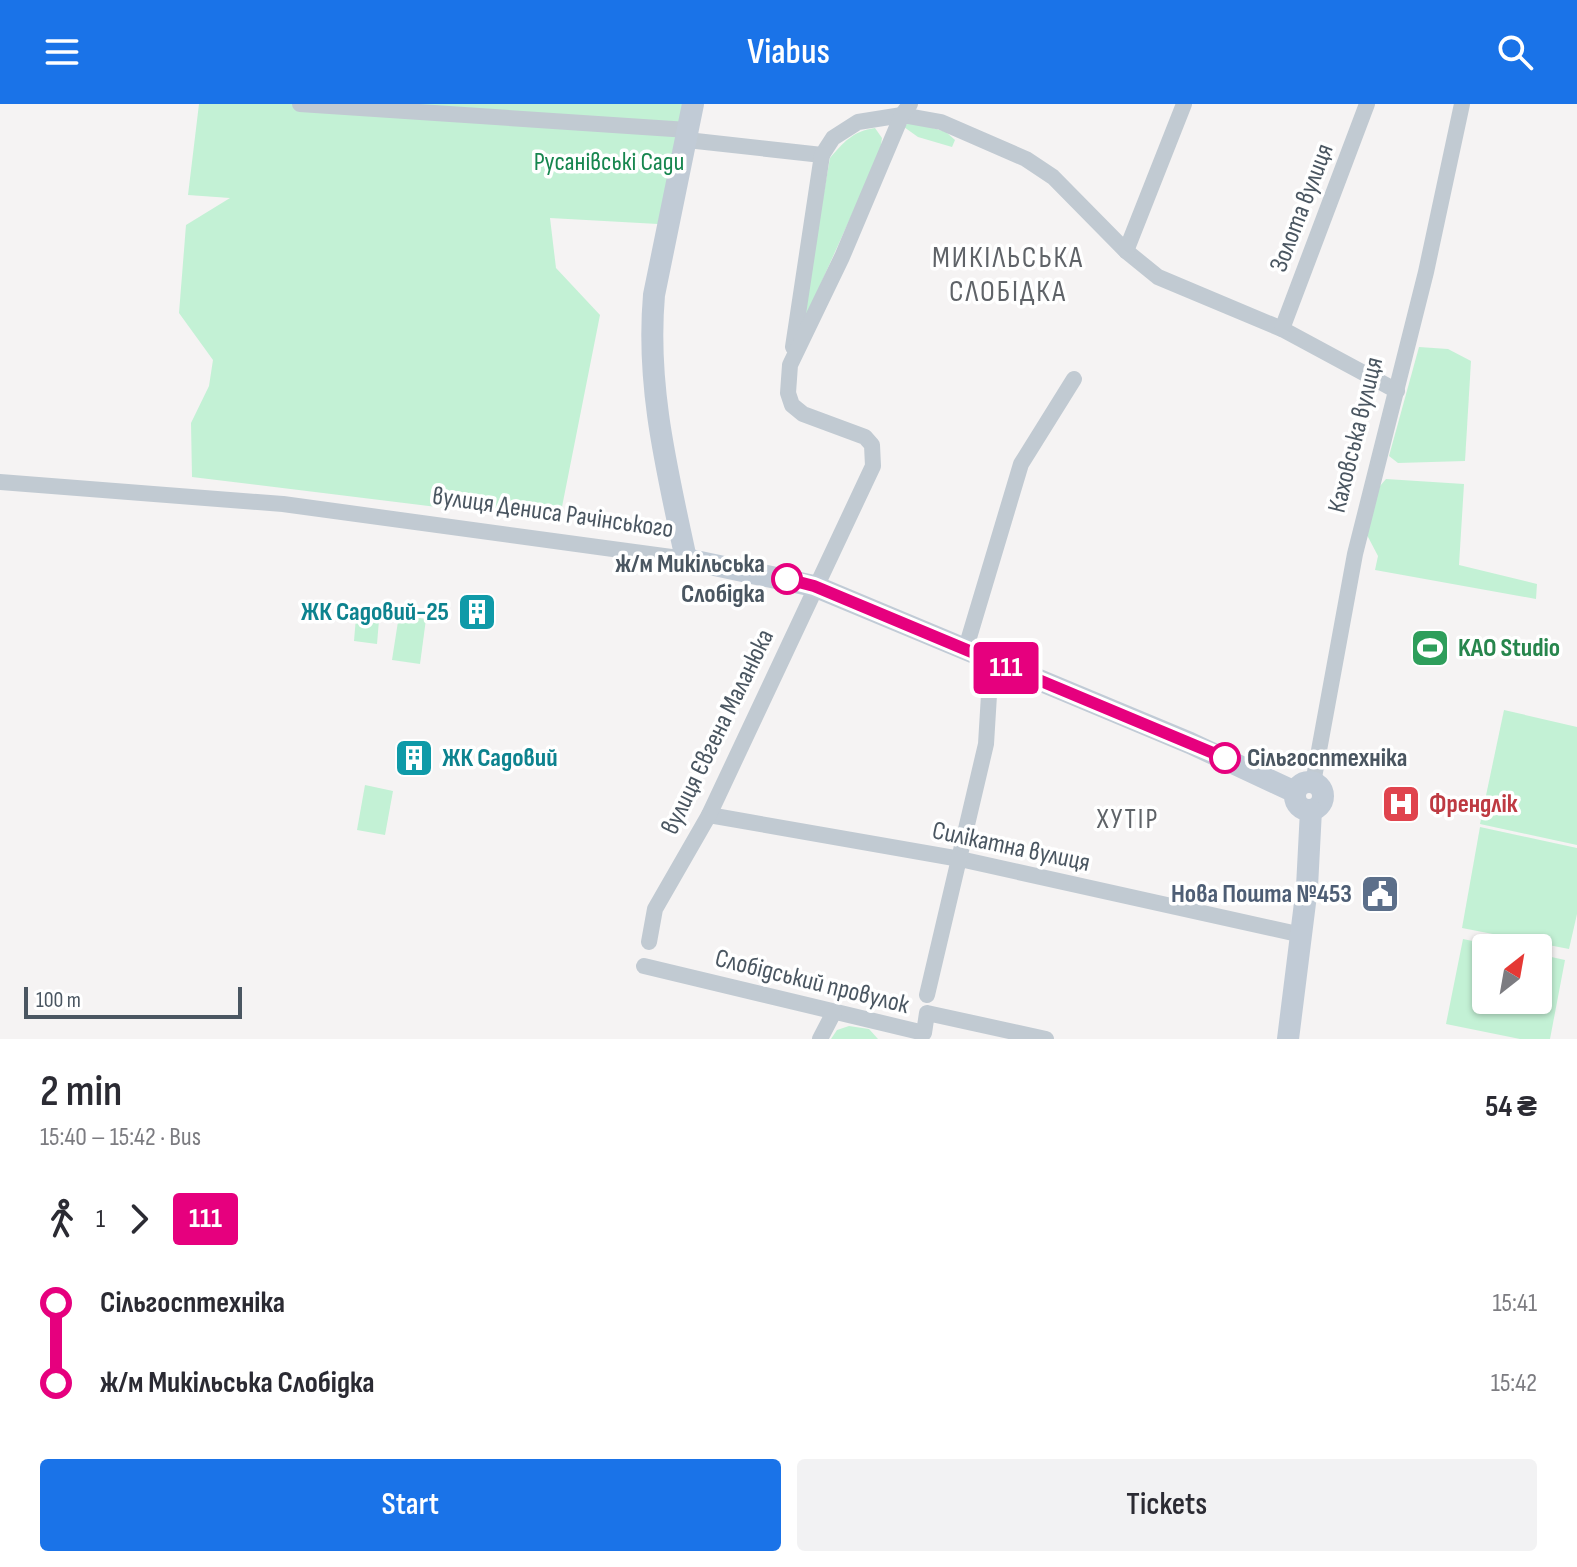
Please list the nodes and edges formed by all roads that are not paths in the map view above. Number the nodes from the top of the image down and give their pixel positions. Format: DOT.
graph roads {
  1 [pos="300,104"];
  2 [pos="693,104"];
  3 [pos="1184,104"];
  4 [pos="1367,104"];
  5 [pos="1462,104"];
  6 [pos="906,109"];
  7 [pos="687,135"];
  8 [pos="822,155"];
  9 [pos="1126,251"];
  10 [pos="1282,329"];
  11 [pos="790,365"];
  12 [pos="1074,379"];
  13 [pos="1397,391"];
  14 [pos="0,482"];
  15 [pos="686,559"];
  16 [pos="814,586"];
  17 [pos="965,651"];
  18 [pos="991,662"];
  19 [pos="1304,787"];
  20 [pos="709,815"];
  21 [pos="960,859"];
  22 [pos="1302,935"];
  23 [pos="649,942"];
  24 [pos="644,966"];
  25 [pos="927,995"];
  26 [pos="834,1012"];
  27 [pos="893,1032"];
  28 [pos="820,1039"];
  29 [pos="1046,1039"];
  30 [pos="1288,1039"];
  1 -- 7 [label="street"];
  2 -- 7 [label="main road"];
  3 -- 9 [label="street"];
  4 -- 10 [label="street, Золота вулиця"];
  5 -- 13 [label="street, Каховська вулиця"];
  6 -- 8 [label="street"];
  6 -- 9 [label="street"];
  6 -- 11 [label="street, вулиця Євгена Маланюка"];
  7 -- 8 [label="street"];
  7 -- 15 [label="main road"];
  8 -- 11 [label="street, вулиця Євгена Маланюка"];
  9 -- 10 [label="street"];
  10 -- 13 [label="street"];
  11 -- 16 [label="street, вулиця Євгена Маланюка"];
  12 -- 17 [label="street"];
  13 -- 19 [label="street, Каховська вулиця"];
  14 -- 15 [label="street, вулиця Дениса Рачінського"];
  15 -- 16 [label="main road, вулиця Дениса Рачінського"];
  16 -- 17 [label="main road, вулиця Дениса Рачінського"];
  16 -- 20 [label="street, вулиця Євгена Маланюка"];
  17 -- 18 [label="main road, вулиця Дениса Рачінського"];
  18 -- 19 [label="main road, вулиця Дениса Рачінського"];
  18 -- 21 [label="street"];
  19 -- 22 [label="main road"];
  20 -- 21 [label="street, Силікатна вулиця"];
  20 -- 23 [label="street, вулиця Євгена Маланюка"];
  21 -- 22 [label="street, Силікатна вулиця"];
  21 -- 25 [label="street"];
  22 -- 30 [label="main road"];
  24 -- 26 [label="street, Слобідський провулок"];
  26 -- 27 [label="street, Слобідський провулок"];
  26 -- 28 [label="street"];
  27 -- 29 [label="street, Слобідський провулок"];
}
